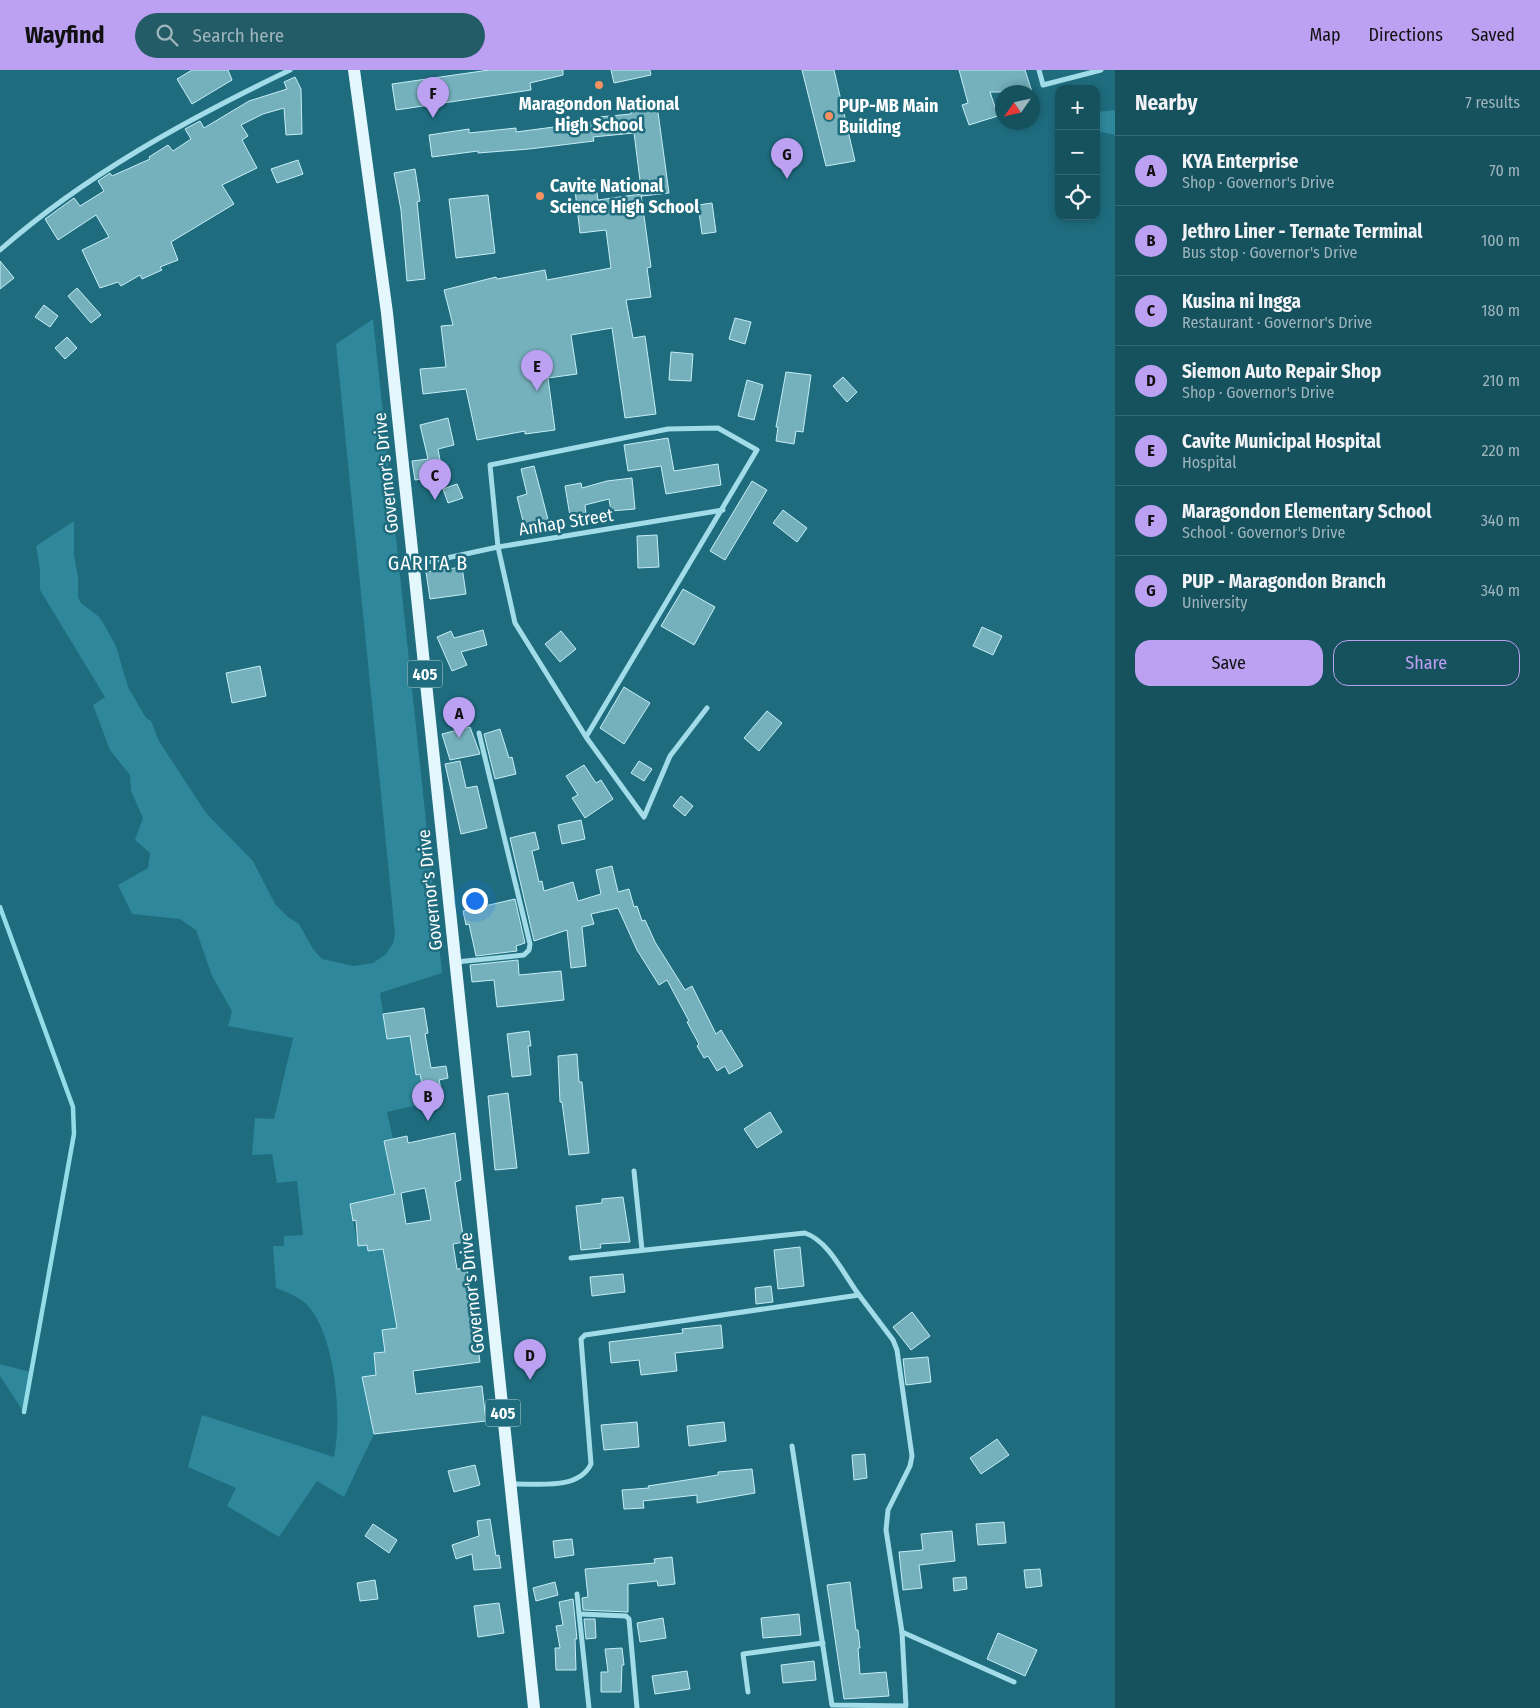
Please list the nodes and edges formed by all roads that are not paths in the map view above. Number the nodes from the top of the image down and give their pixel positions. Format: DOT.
graph roads {
  1 [pos="290,70"];
  2 [pos="354,70"];
  3 [pos="1039,70"];
  4 [pos="1101,70"];
  5 [pos="0,250"];
  6 [pos="723,510"];
  7 [pos="498,547"];
  8 [pos="414,565"];
  9 [pos="707,708"];
  10 [pos="479,734"];
  11 [pos="586,737"];
  12 [pos="455,962"];
  13 [pos="634,1171"];
  14 [pos="642,1250"];
  15 [pos="571,1258"];
  16 [pos="859,1295"];
  17 [pos="792,1446"];
  18 [pos="510,1484"];
  19 [pos="577,1594"];
  20 [pos="580,1614"];
  21 [pos="902,1632"];
  22 [pos="823,1643"];
  23 [pos="1014,1682"];
  24 [pos="748,1692"];
  25 [pos="906,1707"];
  26 [pos="534,1708"];
  27 [pos="589,1708"];
  28 [pos="637,1708"];
  1 -- 5 [label="street"];
  2 -- 8 [label="main road, Governor's Drive / 405"];
  3 -- 4 [label="street"];
  6 -- 7 [label="street, Anhap Street"];
  6 -- 7 [label="street"];
  6 -- 11 [label="street"];
  7 -- 8 [label="street, Anhap Street"];
  7 -- 11 [label="street"];
  8 -- 12 [label="main road, Governor's Drive / 405"];
  9 -- 11 [label="street"];
  10 -- 12 [label="street"];
  12 -- 18 [label="main road, Governor's Drive / 405"];
  13 -- 14 [label="street"];
  14 -- 15 [label="street"];
  14 -- 16 [label="street"];
  16 -- 18 [label="street"];
  16 -- 21 [label="street"];
  17 -- 22 [label="street"];
  18 -- 26 [label="main road, Governor's Drive / 405"];
  19 -- 20 [label="street"];
  20 -- 27 [label="street"];
  20 -- 28 [label="street"];
  21 -- 23 [label="street"];
  21 -- 25 [label="street"];
  22 -- 24 [label="street"];
  22 -- 25 [label="street"];
}
